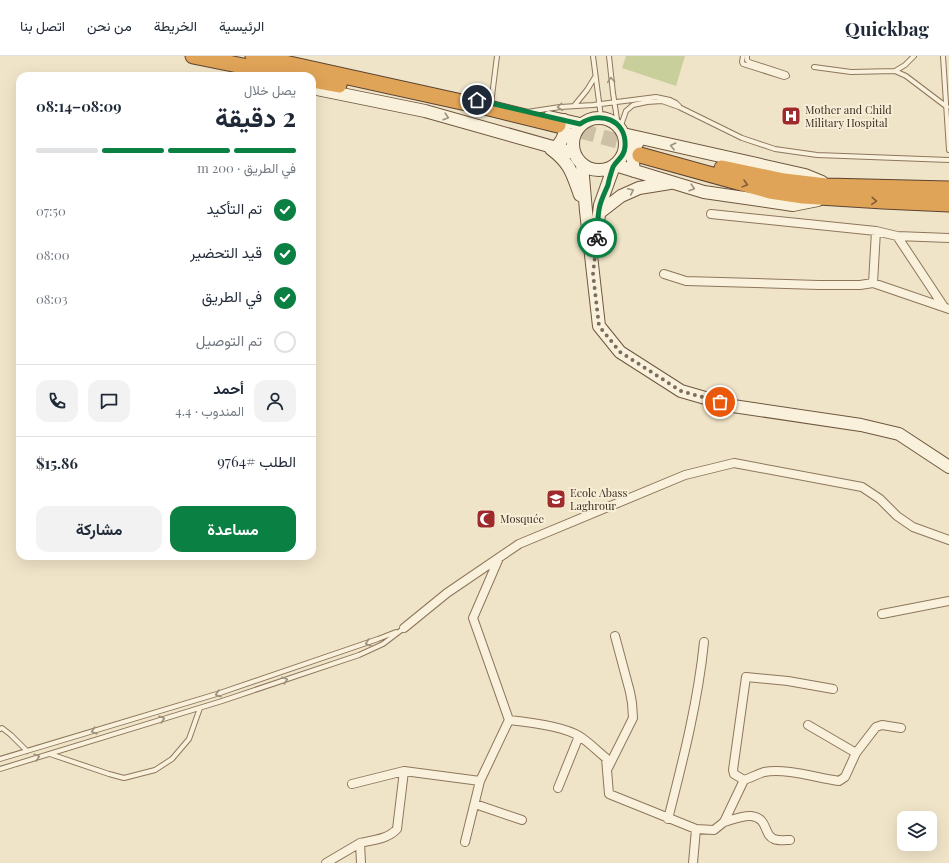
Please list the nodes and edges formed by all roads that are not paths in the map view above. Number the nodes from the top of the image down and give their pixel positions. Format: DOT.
graph roads {
  1 [pos="193,56"];
  2 [pos="254,56"];
  3 [pos="287,56"];
  4 [pos="497,56"];
  5 [pos="593,56"];
  6 [pos="609,56"];
  7 [pos="743,56"];
  8 [pos="747,56"];
  9 [pos="914,56"];
  10 [pos="943,56"];
  11 [pos="228,63"];
  12 [pos="814,67"];
  13 [pos="895,71"];
  14 [pos="243,72"];
  15 [pos="273,72"];
  16 [pos="595,76"];
  17 [pos="316,81"];
  18 [pos="316,89"];
  19 [pos="614,103"];
  20 [pos="491,104"];
  21 [pos="599,104"];
  22 [pos="574,106"];
  23 [pos="679,107"];
  24 [pos="947,107"];
  25 [pos="527,112"];
  26 [pos="601,117"];
  27 [pos="580,124"];
  28 [pos="621,129"];
  29 [pos="556,135"];
  30 [pos="641,147"];
  31 [pos="949,150"];
  32 [pos="574,153"];
  33 [pos="949,160"];
  34 [pos="582,164"];
  35 [pos="614,165"];
  36 [pos="634,171"];
  37 [pos="674,183"];
  38 [pos="949,189"];
  39 [pos="830,192"];
  40 [pos="949,204"];
  41 [pos="586,211"];
  42 [pos="599,213"];
  43 [pos="711,214"];
  44 [pos="876,231"];
  45 [pos="897,236"];
  46 [pos="949,238"];
  47 [pos="593,274"];
  48 [pos="664,274"];
  49 [pos="873,284"];
  50 [pos="946,308"];
  51 [pos="949,467"];
  52 [pos="949,540"];
  53 [pos="499,558"];
  54 [pos="949,601"];
  55 [pos="882,614"];
  56 [pos="404,628"];
  57 [pos="615,636"];
  58 [pos="704,642"];
  59 [pos="833,689"];
  60 [pos="230,690"];
  61 [pos="233,697"];
  62 [pos="200,708"];
  63 [pos="509,720"];
  64 [pos="808,725"];
  65 [pos="900,728"];
  66 [pos="0,729"];
  67 [pos="579,736"];
  68 [pos="27,751"];
  69 [pos="50,753"];
  70 [pos="856,753"];
  71 [pos="0,760"];
  72 [pos="608,768"];
  73 [pos="0,769"];
  74 [pos="404,771"];
  75 [pos="744,780"];
  76 [pos="480,781"];
  77 [pos="352,784"];
  78 [pos="558,788"];
  79 [pos="475,804"];
  80 [pos="668,819"];
  81 [pos="522,820"];
  82 [pos="724,822"];
  83 [pos="696,829"];
  84 [pos="790,840"];
  85 [pos="466,842"];
  86 [pos="360,843"];
  87 [pos="326,863"];
  88 [pos="361,863"];
  89 [pos="693,863"];
  1 -- 11 [label="highway"];
  2 -- 29 [label="highway"];
  3 -- 20 [label="street"];
  4 -- 20 [label="lane"];
  5 -- 16 [label="lane"];
  19 -- 6 [label="lane, one-way"];
  7 -- 8 [label="lane"];
  9 -- 13 [label="lane"];
  10 -- 24 [label="lane"];
  11 -- 14 [label="street"];
  11 -- 15 [label="highway"];
  12 -- 13 [label="lane"];
  13 -- 24 [label="lane"];
  16 -- 21 [label="lane"];
  16 -- 22 [label="lane"];
  17 -- 29 [label="highway"];
  18 -- 29 [label="street, one-way"];
  19 -- 21 [label="lane"];
  19 -- 23 [label="lane"];
  19 -- 28 [label="lane"];
  20 -- 25 [label="street"];
  21 -- 22 [label="lane"];
  21 -- 26 [label="lane"];
  22 -- 25 [label="lane, one-way"];
  23 -- 28 [label="lane"];
  23 -- 33 [label="lane"];
  24 -- 31 [label="lane"];
  25 -- 29 [label="street"];
  26 -- 27 [label="street"];
  26 -- 28 [label="street"];
  27 -- 29 [label="street"];
  27 -- 32 [label="street"];
  28 -- 30 [label="street"];
  28 -- 35 [label="street"];
  29 -- 32 [label="street"];
  29 -- 41 [label="street"];
  30 -- 36 [label="street"];
  39 -- 30 [label="street, one-way"];
  30 -- 39 [label="highway"];
  32 -- 34 [label="street"];
  34 -- 35 [label="street"];
  34 -- 41 [label="street"];
  35 -- 36 [label="street"];
  35 -- 42 [label="street"];
  36 -- 37 [label="street"];
  37 -- 39 [label="street, one-way"];
  42 -- 37 [label="street, one-way"];
  38 -- 39 [label="highway"];
  39 -- 40 [label="highway, one-way"];
  41 -- 47 [label="street"];
  42 -- 47 [label="street"];
  43 -- 44 [label="street"];
  44 -- 45 [label="street"];
  44 -- 49 [label="street"];
  45 -- 46 [label="street"];
  45 -- 50 [label="street"];
  47 -- 51 [label="street"];
  48 -- 49 [label="street"];
  49 -- 50 [label="street"];
  52 -- 53 [label="street"];
  53 -- 56 [label="street"];
  53 -- 63 [label="street"];
  54 -- 55 [label="street"];
  56 -- 60 [label="lane, one-way"];
  61 -- 56 [label="lane, one-way"];
  57 -- 72 [label="street"];
  58 -- 80 [label="street"];
  59 -- 75 [label="street"];
  60 -- 61 [label="lane"];
  60 -- 68 [label="lane, one-way"];
  61 -- 62 [label="lane"];
  69 -- 62 [label="lane, one-way"];
  62 -- 69 [label="lane"];
  63 -- 67 [label="street"];
  63 -- 76 [label="street"];
  64 -- 70 [label="street"];
  65 -- 70 [label="street"];
  66 -- 68 [label="lane"];
  67 -- 72 [label="street"];
  67 -- 78 [label="street"];
  68 -- 71 [label="lane"];
  73 -- 69 [label="lane, one-way"];
  70 -- 75 [label="street"];
  72 -- 80 [label="street"];
  74 -- 76 [label="street"];
  74 -- 77 [label="street"];
  74 -- 86 [label="street"];
  75 -- 82 [label="street"];
  76 -- 79 [label="street"];
  79 -- 81 [label="street"];
  79 -- 85 [label="street"];
  80 -- 83 [label="street"];
  82 -- 83 [label="street"];
  82 -- 84 [label="street"];
  83 -- 89 [label="street"];
  86 -- 87 [label="street"];
  86 -- 88 [label="street"];
}
